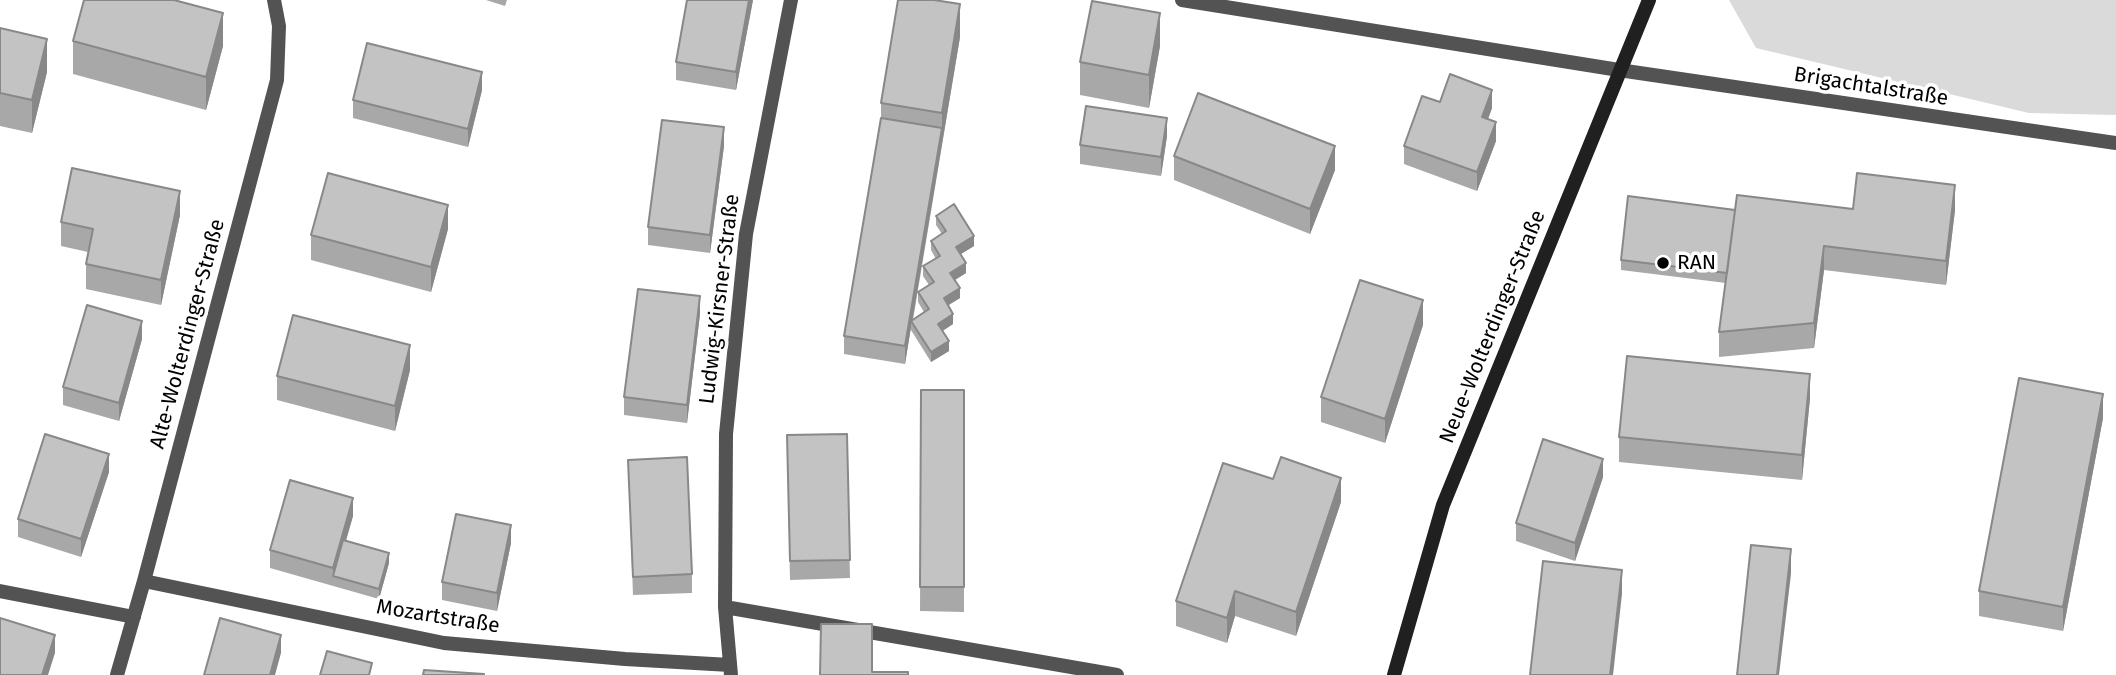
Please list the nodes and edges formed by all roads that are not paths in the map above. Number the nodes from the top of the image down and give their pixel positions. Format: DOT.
graph roads {
  1 [pos="274,0"];
  2 [pos="792,0"];
  3 [pos="1182,0"];
  4 [pos="1649,0"];
  5 [pos="1619,71"];
  6 [pos="2116,144"];
  7 [pos="144,581"];
  8 [pos="0,591"];
  9 [pos="725,607"];
  10 [pos="134,617"];
  11 [pos="730,670"];
  12 [pos="117,675"];
  13 [pos="1117,675"];
  14 [pos="1394,675"];
  1 -- 7 [label="street, Alte-Wolterdinger-Straße"];
  2 -- 9 [label="street, Ludwig-Kirsner-Straße"];
  3 -- 5 [label="street, Brigachtalstraße"];
  4 -- 5 [label="main road, Neue-Wolterdinger-Straße"];
  5 -- 6 [label="street, Brigachtalstraße"];
  5 -- 14 [label="main road, Neue-Wolterdinger-Straße"];
  7 -- 10 [label="street, Alte-Wolterdinger-Straße"];
  7 -- 11 [label="street, Mozartstraße"];
  8 -- 10 [label="street"];
  9 -- 11 [label="street, Ludwig-Kirsner-Straße"];
  9 -- 13 [label="street"];
  10 -- 12 [label="street, Alte-Wolterdinger-Straße"];
}
